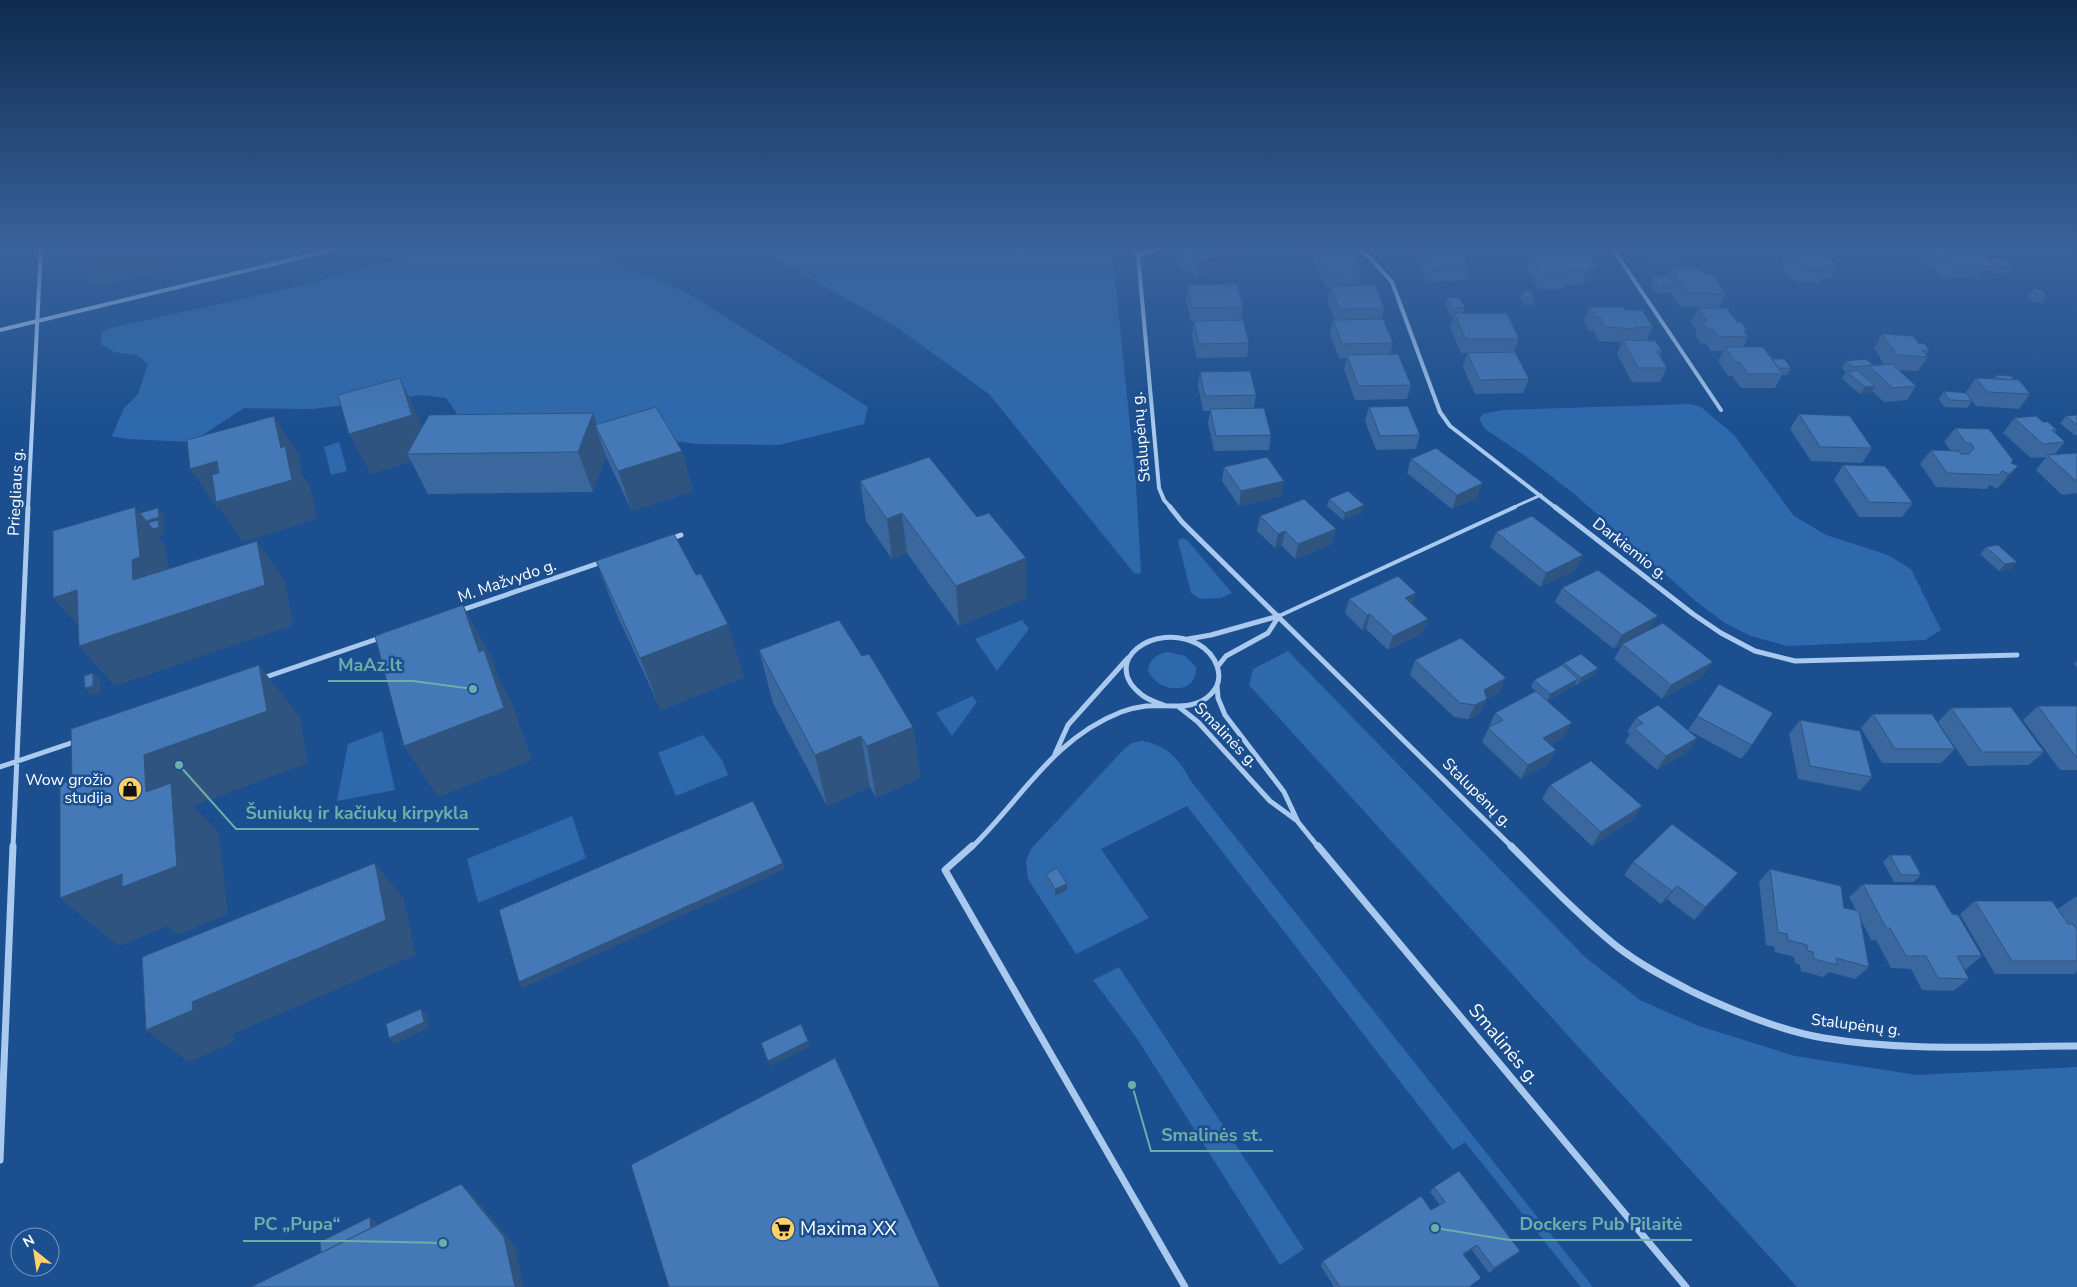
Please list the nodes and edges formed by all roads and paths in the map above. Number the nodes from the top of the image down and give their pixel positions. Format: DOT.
graph roads {
  1 [pos="39,306"];
  2 [pos="97,306"];
  3 [pos="1143,306"];
  4 [pos="1401,306"];
  5 [pos="1651,306"];
  6 [pos="38,320"];
  7 [pos="0,330"];
  8 [pos="1721,410"];
  9 [pos="1541,495"];
  10 [pos="681,535"];
  11 [pos="662,542"];
  12 [pos="605,561"];
  13 [pos="448,615"];
  14 [pos="1279,616"];
  15 [pos="384,637"];
  16 [pos="1187,639"];
  17 [pos="2017,655"];
  18 [pos="1129,657"];
  19 [pos="1218,666"];
  20 [pos="254,681"];
  21 [pos="1217,685"];
  22 [pos="1166,706"];
  23 [pos="1179,707"];
  24 [pos="80,740"];
  25 [pos="1054,754"];
  26 [pos="16,761"];
  27 [pos="0,767"];
  28 [pos="1298,822"];
  29 [pos="2077,1046"];
  30 [pos="0,1160"];
  31 [pos="1185,1287"];
  32 [pos="1686,1287"];
  1 -- 6 [label="street, Priegliaus g."];
  2 -- 6 [label="street"];
  3 -- 14 [label="street, Stalupėnų g."];
  4 -- 9 [label="street, Darkiemio g."];
  5 -- 8 [label="street"];
  6 -- 7 [label="street"];
  6 -- 26 [label="street, Priegliaus g."];
  9 -- 14 [label="lane"];
  9 -- 17 [label="street, Darkiemio g."];
  10 -- 11 [label="street"];
  12 -- 13 [label="street, M. Mažvydo g."];
  14 -- 16 [label="street"];
  14 -- 19 [label="street"];
  14 -- 29 [label="street, Stalupėnų g."];
  15 -- 20 [label="street"];
  16 -- 18 [label="street"];
  16 -- 19 [label="street"];
  18 -- 22 [label="street"];
  18 -- 25 [label="street"];
  19 -- 21 [label="street"];
  21 -- 23 [label="street"];
  21 -- 28 [label="street, Smalinės g."];
  22 -- 23 [label="street"];
  22 -- 25 [label="street"];
  23 -- 28 [label="street, Smalinės g."];
  24 -- 26 [label="street"];
  25 -- 31 [label="street"];
  26 -- 27 [label="street"];
  26 -- 30 [label="street, Priegliaus g."];
  28 -- 32 [label="street, Smalinės g."];
}
